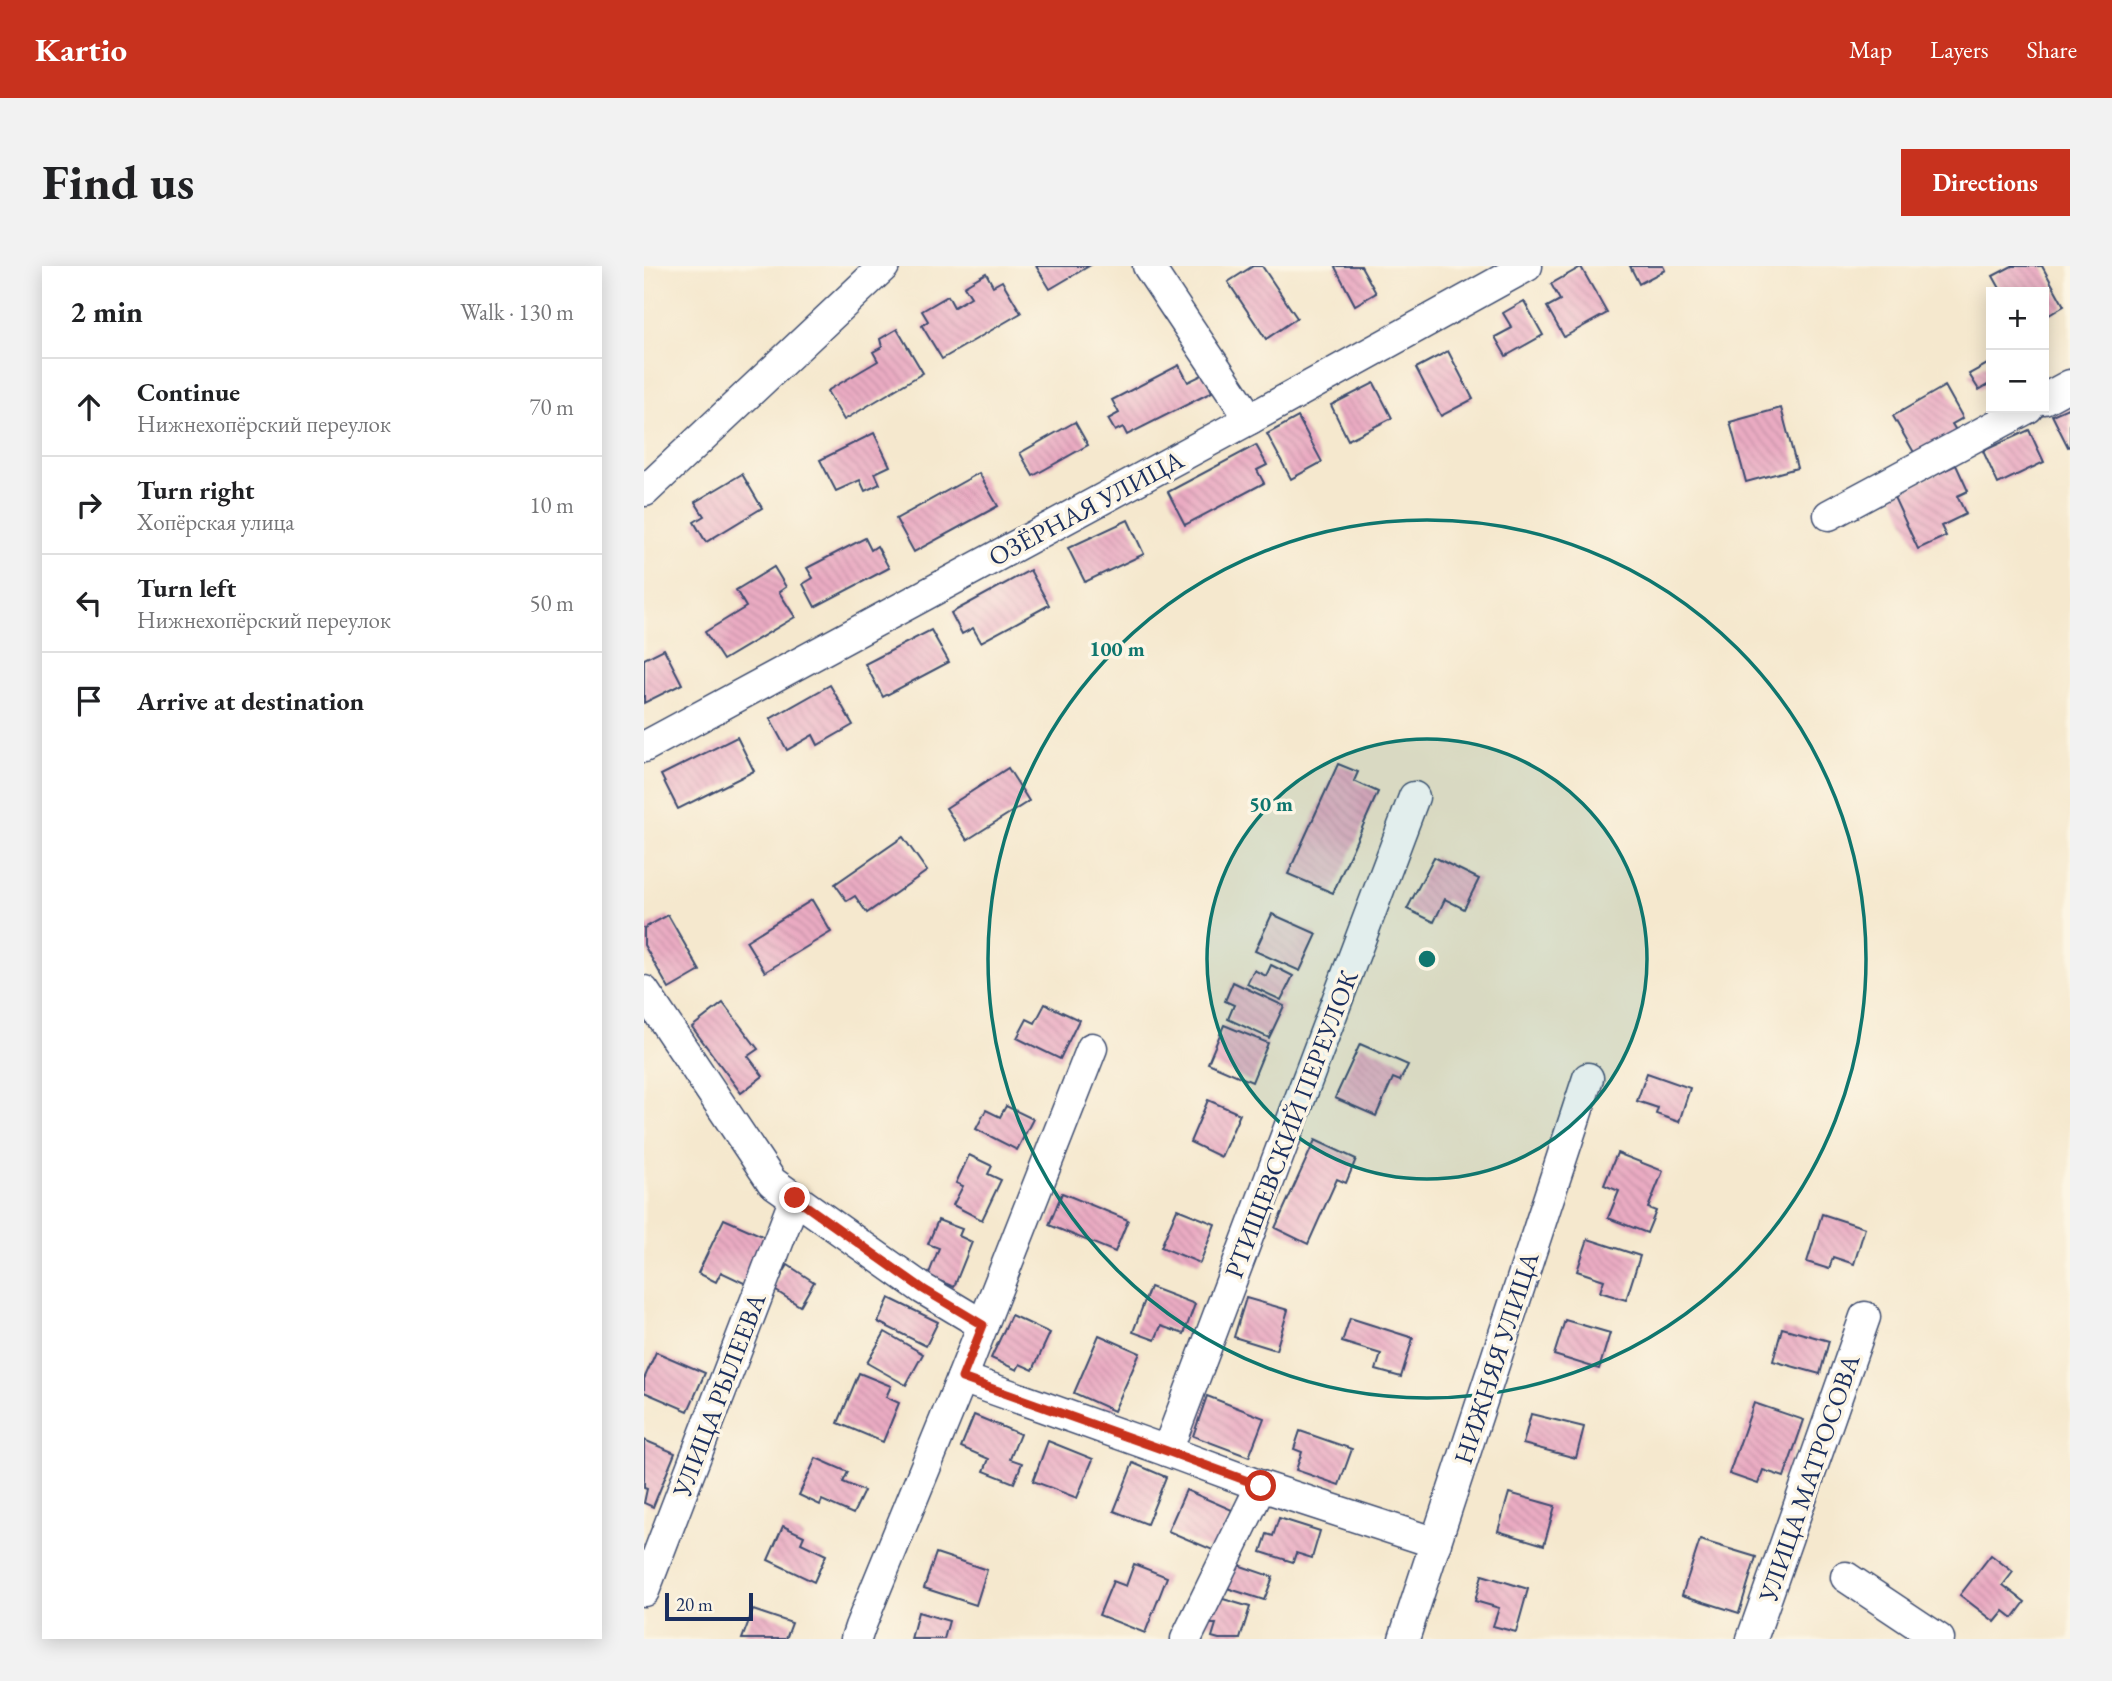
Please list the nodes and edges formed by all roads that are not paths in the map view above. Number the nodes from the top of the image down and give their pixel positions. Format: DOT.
graph roads {
  1 [pos="884,266"];
  2 [pos="1148,266"];
  3 [pos="1527,266"];
  4 [pos="2070,385"];
  5 [pos="2049,396"];
  6 [pos="2019,413"];
  7 [pos="1250,419"];
  8 [pos="645,491"];
  9 [pos="1829,515"];
  10 [pos="644,747"];
  11 [pos="1414,797"];
  12 [pos="644,991"];
  13 [pos="1092,1048"];
  14 [pos="1588,1078"];
  15 [pos="795,1198"];
  16 [pos="1865,1317"];
  17 [pos="983,1325"];
  18 [pos="962,1378"];
  19 [pos="1167,1451"];
  20 [pos="1261,1486"];
  21 [pos="1436,1543"];
  22 [pos="1846,1577"];
  23 [pos="644,1591"];
  24 [pos="856,1639"];
  25 [pos="1186,1639"];
  26 [pos="1404,1639"];
  27 [pos="1752,1639"];
  28 [pos="1939,1639"];
  1 -- 8 [label="street"];
  2 -- 7 [label="street"];
  3 -- 7 [label="street, ОЗЁРНАЯ УЛИЦА"];
  4 -- 5 [label="street"];
  6 -- 9 [label="street"];
  7 -- 10 [label="street, ОЗЁРНАЯ УЛИЦА"];
  11 -- 19 [label="street, РТИЩЕВСКИЙ ПЕРЕУЛОК"];
  12 -- 15 [label="street"];
  13 -- 17 [label="street"];
  14 -- 21 [label="street, НИЖНЯЯ УЛИЦА"];
  15 -- 17 [label="street"];
  15 -- 23 [label="street, УЛИЦА РЫЛЕЕВА"];
  16 -- 27 [label="street, УЛИЦА МАТРОСОВА"];
  17 -- 18 [label="street"];
  18 -- 19 [label="street"];
  18 -- 24 [label="street"];
  19 -- 20 [label="street"];
  20 -- 21 [label="street"];
  20 -- 25 [label="street"];
  21 -- 26 [label="street, НИЖНЯЯ УЛИЦА"];
  22 -- 28 [label="street"];
}
